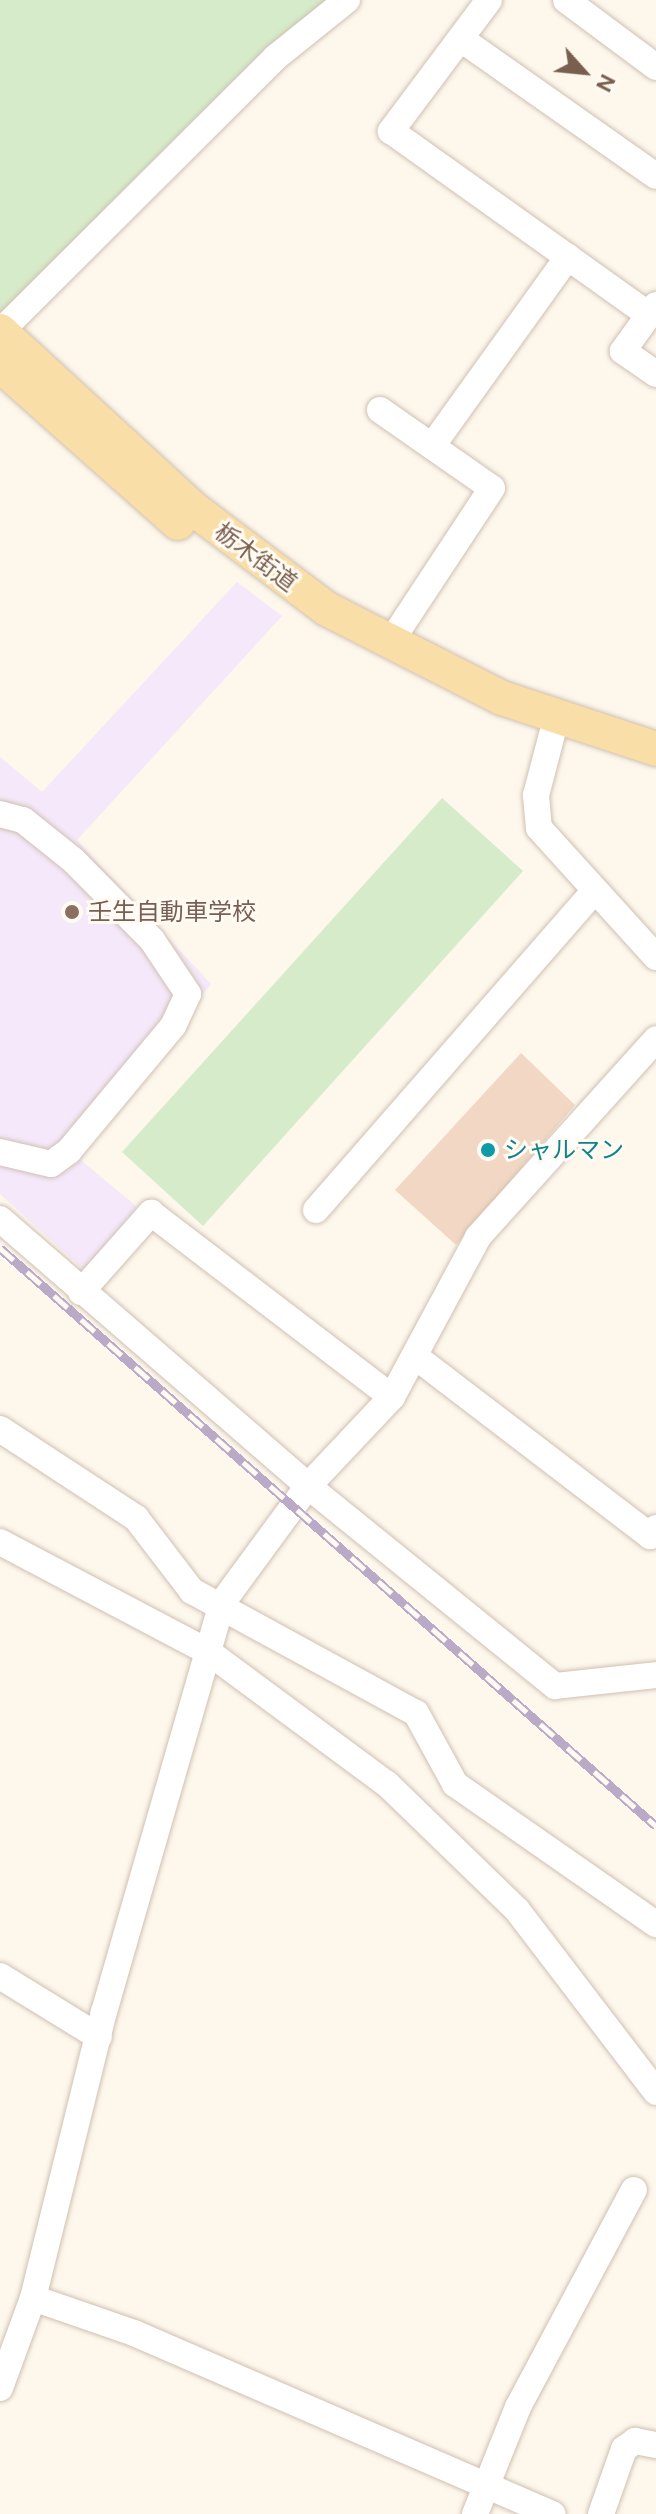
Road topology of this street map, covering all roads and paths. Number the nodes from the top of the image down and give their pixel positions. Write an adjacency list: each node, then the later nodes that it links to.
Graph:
1 (489, 0): 4 (street)
2 (566, 0): 5 (street)
3 (338, 2): 9 (street)
4 (461, 39): 6 (street); 7 (street)
5 (656, 67)
6 (656, 176)
7 (568, 257): 8 (street); 13 (street)
8 (652, 310): 11 (street)
9 (0, 331): 14 (main road, 栃木街道)
10 (0, 365): 15 (main road, 栃木街道)
11 (656, 374)
12 (380, 410): 13 (street)
13 (432, 446): 14 (street)
14 (389, 644): 15 (main road, 栃木街道)
15 (552, 730): 16 (main road); 17 (main road); 19 (street)
16 (656, 749)
17 (656, 773)
18 (0, 814): 22 (street)
19 (593, 892): 20 (street); 23 (street)
20 (656, 957)
21 (656, 1039): 26 (street)
22 (0, 1152)
23 (316, 1210)
24 (0, 1219): 25 (street)
25 (81, 1292): 27 (street); 29 (street)
26 (416, 1357): 27 (street); 30 (street)
27 (392, 1397): 29 (street)
28 (0, 1429): 32 (street)
29 (308, 1486): 32 (street); 34 (street)
30 (656, 1528)
31 (0, 1542): 33 (street)
32 (222, 1603): 33 (street); 35 (street)
33 (207, 1651): 37 (street); 38 (street)
34 (656, 1675)
35 (656, 1924)
36 (0, 1976): 37 (street)
37 (99, 2037): 40 (street)
38 (656, 2092)
39 (634, 2190): 43 (street)
40 (33, 2298): 41 (street); 43 (street)
41 (0, 2388)
42 (656, 2445): 46 (street)
43 (486, 2484): 44 (street); 45 (street)
44 (475, 2514)
45 (552, 2514)
46 (601, 2514)

